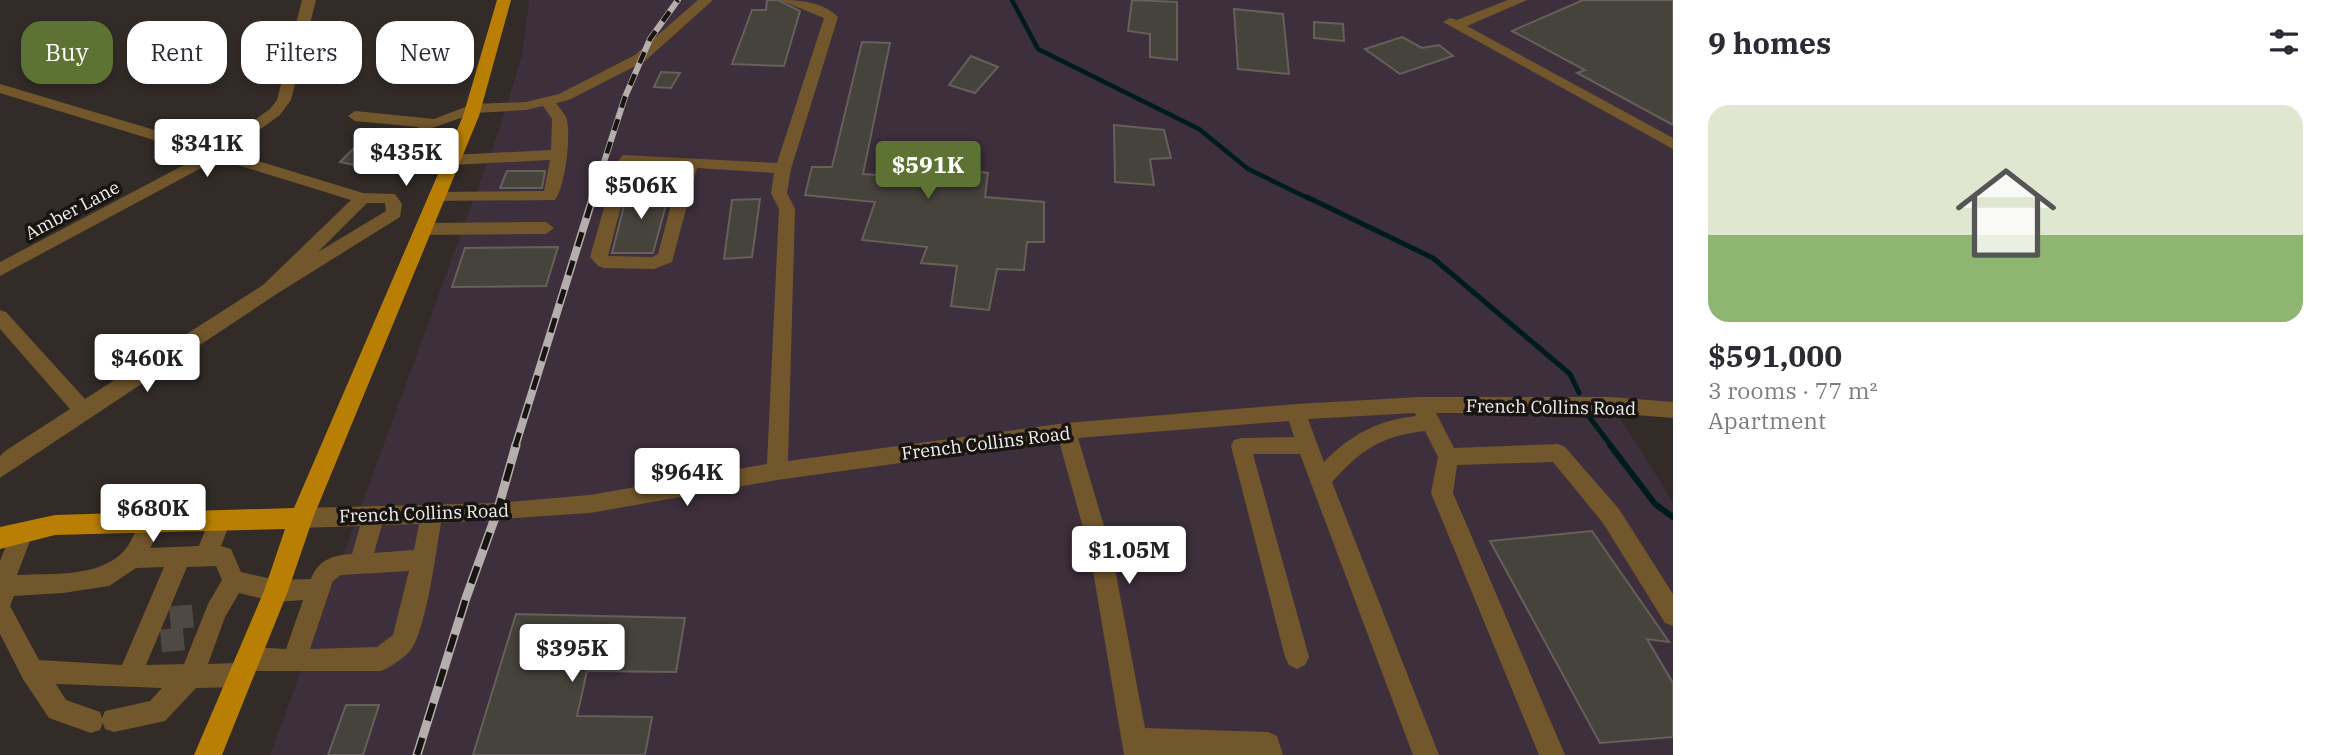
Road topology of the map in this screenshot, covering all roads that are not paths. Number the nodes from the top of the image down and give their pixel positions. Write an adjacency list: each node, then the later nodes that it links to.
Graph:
1 (309, 0): 13 (street, Amber Lane)
2 (504, 0): 8 (main road)
3 (706, 0): 7 (street)
4 (787, 0): 17 (street)
5 (1520, 0): 12 (street)
6 (0, 88): 13 (street)
7 (547, 101): 8 (street); 14 (street)
8 (473, 109): 10 (street); 11 (main road)
9 (355, 116): 10 (street)
10 (432, 123): 11 (street); 15 (street)
11 (461, 139): 15 (main road)
12 (1673, 144)
13 (218, 153): 19 (street); 22 (street, Amber Lane)
14 (559, 155): 15 (street); 18 (street)
15 (452, 160): 18 (main road)
16 (690, 162): 16 (street); 17 (street)
17 (783, 169): 33 (street)
18 (436, 197): 21 (main road)
19 (363, 198): 23 (street); 23 (street)
20 (546, 228): 21 (street)
21 (422, 229): 37 (main road)
22 (0, 271)
23 (269, 290): 26 (street)
24 (0, 317): 26 (street)
25 (1673, 410): 28 (street, French Collins Road)
26 (84, 411): 32 (street)
27 (1296, 412): 28 (street, French Collins Road); 29 (street, French Collins Road); 30 (street)
28 (1425, 414): 31 (street); 34 (street)
29 (1066, 431): 33 (street, French Collins Road); 57 (street)
30 (1307, 445): 34 (street); 51 (street)
31 (1448, 457): 50 (street); 61 (street)
32 (0, 470)
33 (777, 471): 35 (street, French Collins Road)
34 (1320, 480): 60 (street)
35 (432, 514): 36 (street, French Collins Road); 44 (street)
36 (374, 516): 37 (street, French Collins Road); 45 (street)
37 (301, 518): 38 (main road); 48 (main road)
38 (220, 520): 39 (main road); 41 (street)
39 (153, 522): 40 (main road); 43 (street)
40 (11, 536): 49 (street)
41 (206, 556): 42 (street); 46 (street)
42 (180, 557): 43 (street); 56 (street)
43 (132, 558): 49 (street)
44 (421, 560): 45 (street); 52 (street)
45 (359, 564): 47 (street)
46 (234, 581): 48 (street); 55 (street)
47 (318, 589): 48 (street); 52 (street)
48 (276, 591): 53 (main road)
49 (1, 601): 54 (street)
50 (1673, 615)
51 (1297, 657)
52 (294, 661): 53 (street)
53 (244, 667): 55 (street); 58 (main road)
54 (32, 671): 55 (street); 56 (street)
55 (191, 676): 56 (street)
56 (129, 677)
57 (1136, 747): 59 (street)
58 (208, 755)
59 (1270, 755)
60 (1426, 755)
61 (1552, 755)

